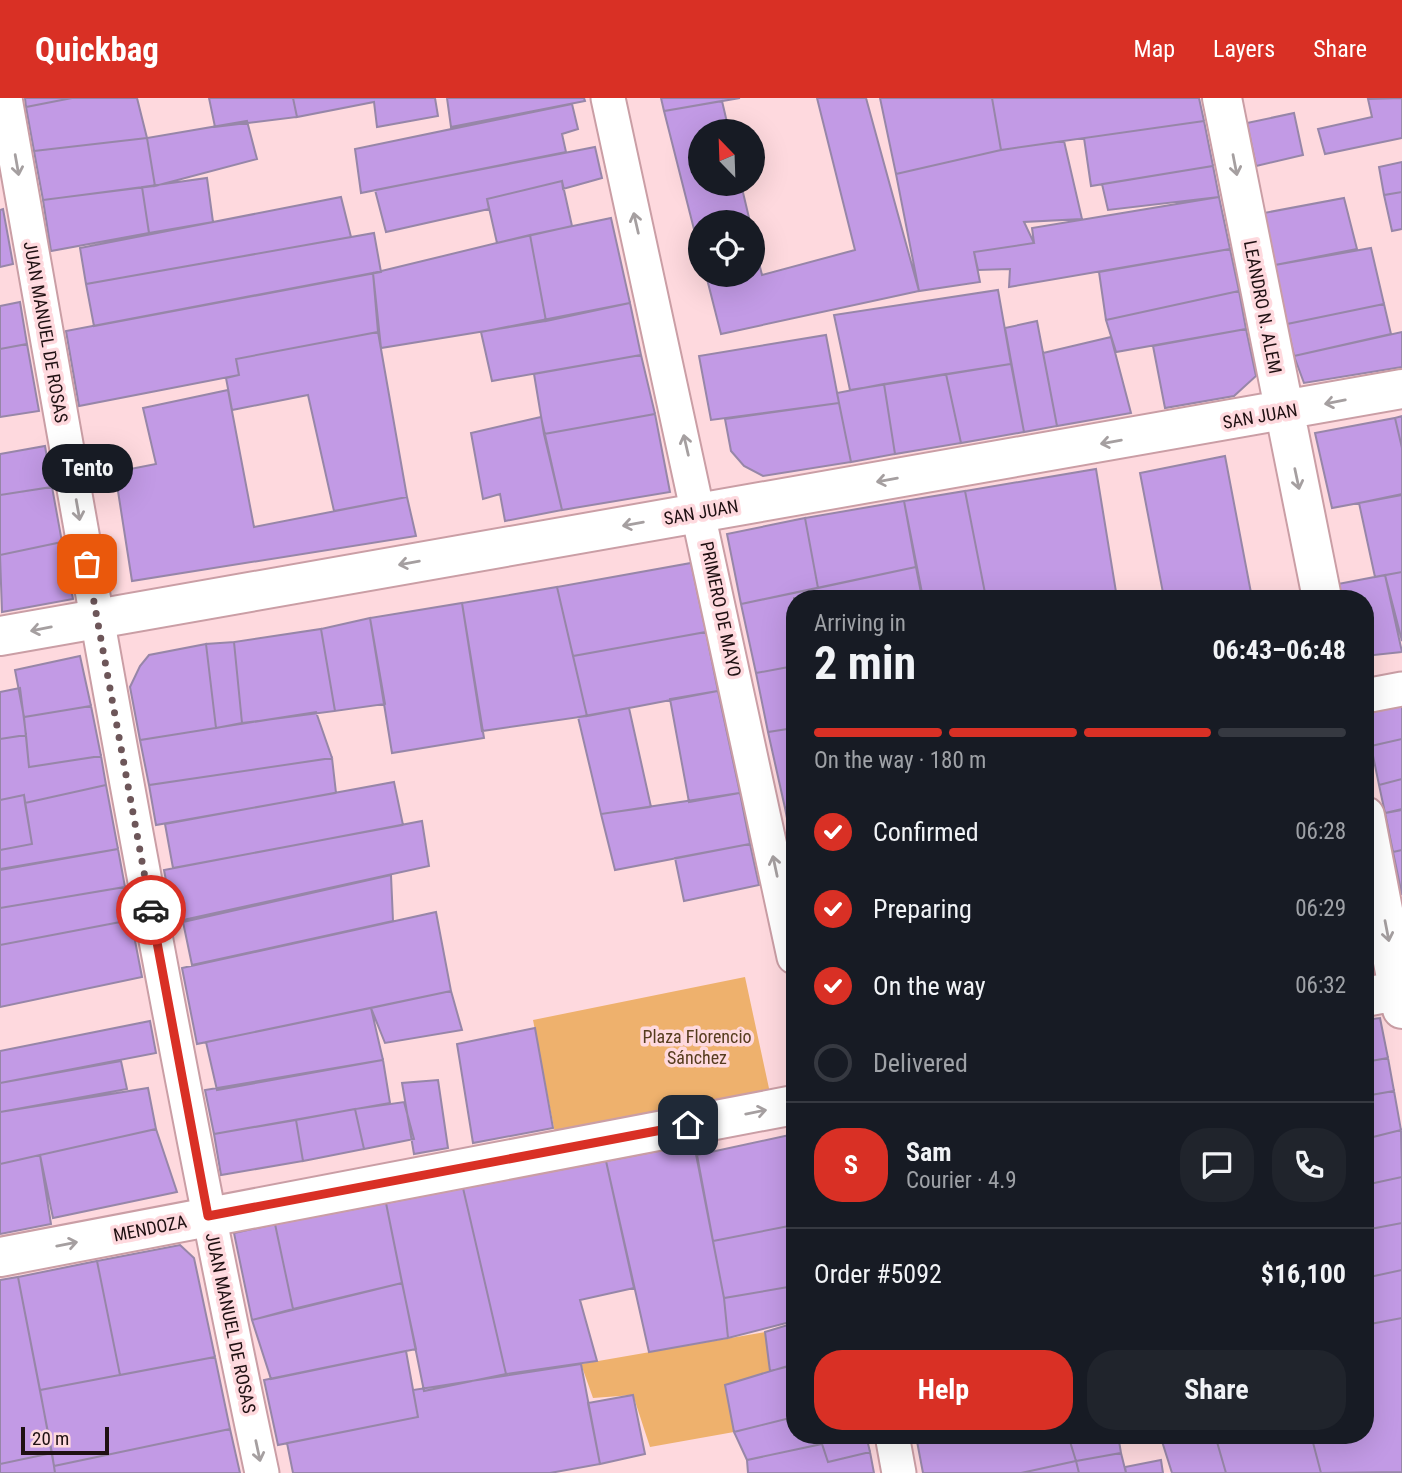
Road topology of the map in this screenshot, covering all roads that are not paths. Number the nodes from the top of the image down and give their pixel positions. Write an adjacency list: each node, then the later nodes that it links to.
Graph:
1 (5, 98): 8 (street, JUAN MANUEL DE ROSAS, one-way to 8)
2 (608, 98): 6 (street, PRIMERO DE MAYO, one-way to 2)
3 (1222, 98): 5 (main road, LEANDRO N. ALEM, one-way to 5)
4 (1402, 389): 5 (main road, SAN JUAN, one-way to 5)
5 (1283, 412): 6 (main road, SAN JUAN, one-way to 6); 7 (main road, LEANDRO N. ALEM, one-way to 7)
6 (700, 512): 8 (main road, SAN JUAN, one-way to 8); 13 (street, PRIMERO DE MAYO, one-way to 6)
7 (1320, 590)
8 (97, 618): 9 (main road, SAN JUAN, one-way to 9); 16 (street, JUAN MANUEL DE ROSAS)
9 (0, 636)
10 (1402, 689): 11 (street)
11 (1374, 694)
12 (1374, 876): 14 (main road, one-way to 14)
13 (786, 919)
14 (1392, 997)
15 (786, 1107): 16 (main road, MENDOZA, one-way to 15)
16 (208, 1216): 17 (main road, MENDOZA, one-way to 16); 19 (street, JUAN MANUEL DE ROSAS, one-way to 19)
17 (0, 1258)
18 (893, 1444): 20 (street)
19 (262, 1473)
20 (899, 1473)

